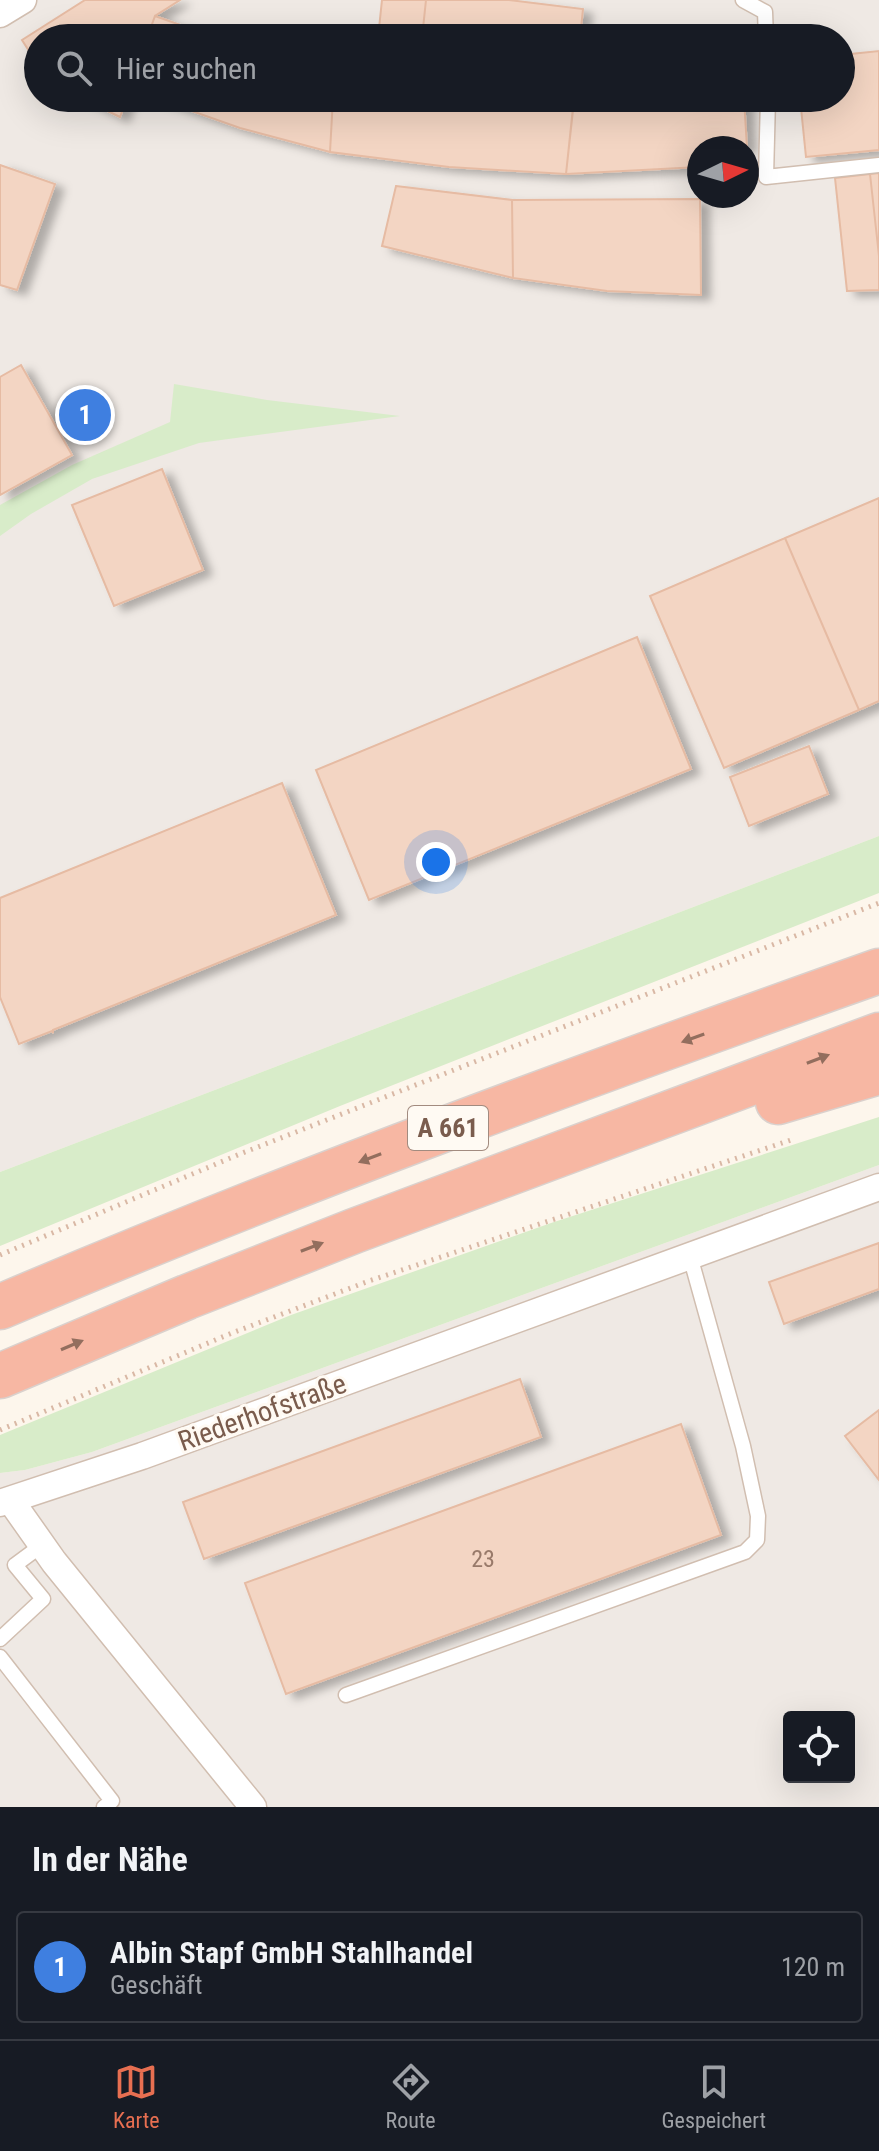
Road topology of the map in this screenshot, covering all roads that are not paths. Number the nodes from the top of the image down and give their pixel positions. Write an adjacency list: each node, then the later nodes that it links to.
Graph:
1 (23, 0): 3 (street)
2 (743, 0): 4 (lane)
3 (0, 14)
4 (765, 24)
5 (768, 112): 6 (lane)
6 (879, 165)
7 (879, 950): 9 (highway)
8 (879, 971): 9 (highway, A 661)
9 (766, 1011): 15 (highway, A 661, one-way to 15)
10 (879, 1035): 12 (highway, A 661, one-way to 10)
11 (879, 1072): 12 (highway)
12 (535, 1165): 16 (highway, A 661, one-way to 12)
13 (879, 1187): 14 (street, Riederhofstraße)
14 (690, 1256): 17 (street, Riederhofstraße); 21 (lane)
15 (0, 1307)
16 (0, 1376)
17 (5, 1502): 18 (street, Riederhofstraße)
18 (42, 1545): 19 (lane); 23 (street, Riederhofstraße)
19 (0, 1639)
20 (0, 1657): 22 (lane)
21 (346, 1695)
22 (104, 1807)
23 (253, 1807)

